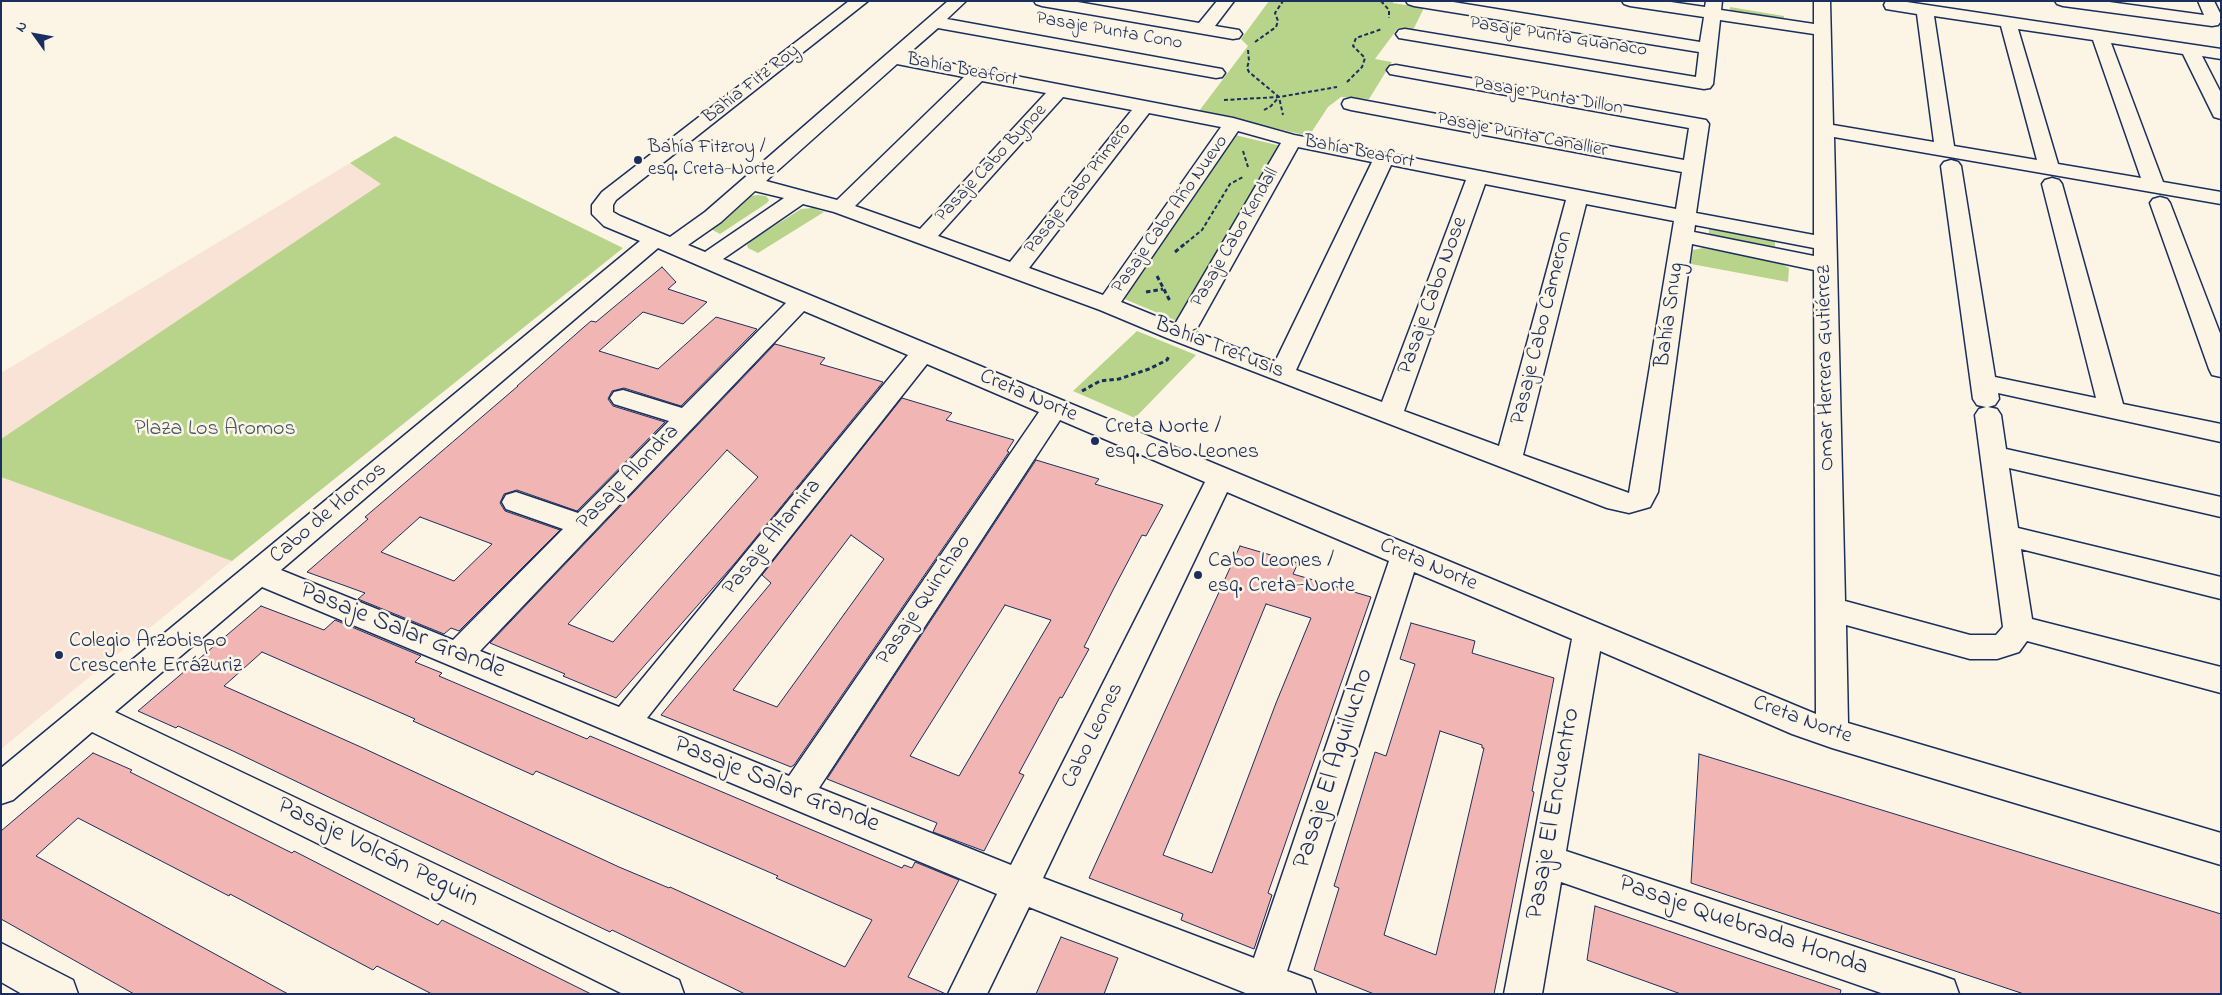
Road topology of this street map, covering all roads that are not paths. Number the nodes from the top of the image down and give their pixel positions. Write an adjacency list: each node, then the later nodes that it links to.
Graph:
1 (860, 1): 47 (street, Bahía Fitz Roy)
2 (958, 1): 15 (street, Cabo de Hornos)
3 (1139, 1): 13 (street)
4 (1226, 1): 17 (street)
5 (1414, 1): 21 (street)
6 (1630, 1): 11 (street)
7 (2062, 1): 8 (street)
8 (2206, 1)
9 (1048, 2): 13 (street)
10 (1892, 5): 12 (street)
11 (1714, 6): 14 (street); 21 (street)
12 (1925, 10): 16 (street); 37 (street)
13 (1126, 16): 17 (street)
14 (1822, 17): 34 (street, Omar Herrera Gutiérrez)
15 (935, 22): 24 (street, Cabo de Hornos); 26 (street, Pasaje Punta Cono)
16 (2008, 22): 20 (street); 40 (street)
17 (1203, 29): 18 (street)
18 (1233, 34)
19 (1405, 34): 21 (street, Pasaje Punta Guanaco)
20 (2100, 36): 22 (street); 42 (street)
21 (1708, 48)
22 (2190, 49): 23 (street); 31 (street)
23 (2221, 54)
24 (894, 58): 27 (street, Bahía Beafort); 41 (street, Cabo de Hornos)
25 (1396, 70): 32 (street, Pasaje Punta Dillon)
26 (1216, 73)
27 (978, 74): 28 (street, Bahía Beafort); 46 (street)
28 (1060, 90): 30 (street, Bahía Beafort); 50 (street, Pasaje Cabo Bynoe)
29 (1351, 104): 38 (street, Pasaje Punta Canallier)
30 (1144, 107): 33 (street, Bahía Beafort); 54 (street, Pasaje Cabo Primero)
31 (2221, 113)
32 (1699, 124): 38 (street, Bahía Snug)
33 (1236, 125): 35 (street, Bahía Beafort); 56 (street, Pasaje Cabo Año Nuevo)
34 (1824, 137): 37 (street); 52 (street, Omar Herrera Gutiérrez)
35 (1292, 140): 36 (street, Bahía Beafort); 57 (street, Pasaje Cabo Kendall)
36 (1384, 158): 39 (street, Bahía Beafort); 60 (street)
37 (1948, 158): 40 (street); 62 (street)
38 (1693, 168): 49 (street, Bahía Snug)
39 (1478, 176): 44 (street, Bahía Beafort); 65 (street, Pasaje Cabo Nose)
40 (2051, 176): 42 (street); 64 (street)
41 (751, 183): 43 (street, Bahía Trefusis); 51 (street, Cabo de Hornos)
42 (2157, 195): 45 (street); 48 (street); 59 (street)
43 (802, 196): 46 (street, Bahía Trefusis); 53 (street)
44 (1576, 196): 49 (street, Bahía Beafort); 69 (street, Pasaje Cabo Cameron)
45 (2221, 198)
46 (841, 208): 50 (street, Bahía Trefusis)
47 (602, 210): 51 (street, Creta Norte)
48 (2221, 214)
49 (1684, 227): 52 (street, Bahía Beafort); 72 (street, Bahía Snug)
50 (924, 238): 54 (street, Bahía Trefusis)
51 (664, 243): 53 (street, Creta Norte); 77 (street, Cabo de Hornos)
52 (1825, 255): 79 (street, Omar Herrera Gutiérrez)
53 (706, 261): 55 (street, Creta Norte)
54 (1015, 271): 56 (street, Bahía Trefusis)
55 (801, 301): 58 (street, Creta Norte); 66 (street, Pasaje Alondra)
56 (1108, 305): 57 (street, Bahía Trefusis)
57 (1178, 334): 60 (street, Bahía Trefusis)
58 (923, 353): 63 (street, Creta Norte); 85 (street, Pasaje Altamira)
59 (2221, 369)
60 (1282, 373): 65 (street, Bahía Trefusis)
61 (622, 398): 66 (street)
62 (1986, 400): 64 (street); 68 (street)
63 (1055, 408): 70 (street, Creta Norte); 88 (street, Pasaje Quinchao)
64 (2112, 410): 67 (street)
65 (1390, 415): 69 (street, Bahía Trefusis)
66 (687, 418): 74 (street, Pasaje Alondra)
67 (2221, 433)
68 (1994, 455): 73 (street); 75 (street)
69 (1509, 460): 72 (street, Bahía Trefusis)
70 (1220, 479): 76 (street, Creta Norte); 91 (street, Cabo Leones)
71 (516, 502): 74 (street)
72 (1635, 502)
73 (2221, 506)
74 (583, 525): 82 (street, Pasaje Alondra)
75 (2006, 535): 78 (street); 80 (street)
76 (1404, 556): 81 (street, Creta Norte); 93 (street, Pasaje El Aguilucho)
77 (258, 574): 82 (street, Pasaje Salar Grande); 84 (street, Cabo de Hornos)
78 (2221, 588)
79 (1830, 609): 80 (street); 86 (street, Omar Herrera Gutiérrez)
80 (2018, 627): 83 (street)
81 (1588, 634): 86 (street, Creta Norte); 90 (street, Pasaje El Encuentro)
82 (457, 655): 85 (street, Pasaje Salar Grande)
83 (2221, 680)
84 (89, 715): 87 (street, Cabo de Hornos); 95 (street, Pasaje Volcán Peguin)
85 (624, 724): 88 (street, Pasaje Salar Grande)
86 (1832, 734): 89 (street, Creta Norte)
87 (1, 789)
88 (796, 794): 91 (street, Pasaje Salar Grande)
89 (2221, 848)
90 (1547, 861): 97 (street, Pasaje El Encuentro); 98 (street, Pasaje Quebrada Honda)
91 (1020, 886): 93 (street, Pasaje Salar Grande); 96 (street, Cabo Leones)
92 (1, 961): 94 (street)
93 (1281, 988)
94 (59, 994)
95 (665, 994)
96 (967, 994)
97 (1523, 994)
98 (1940, 994)

